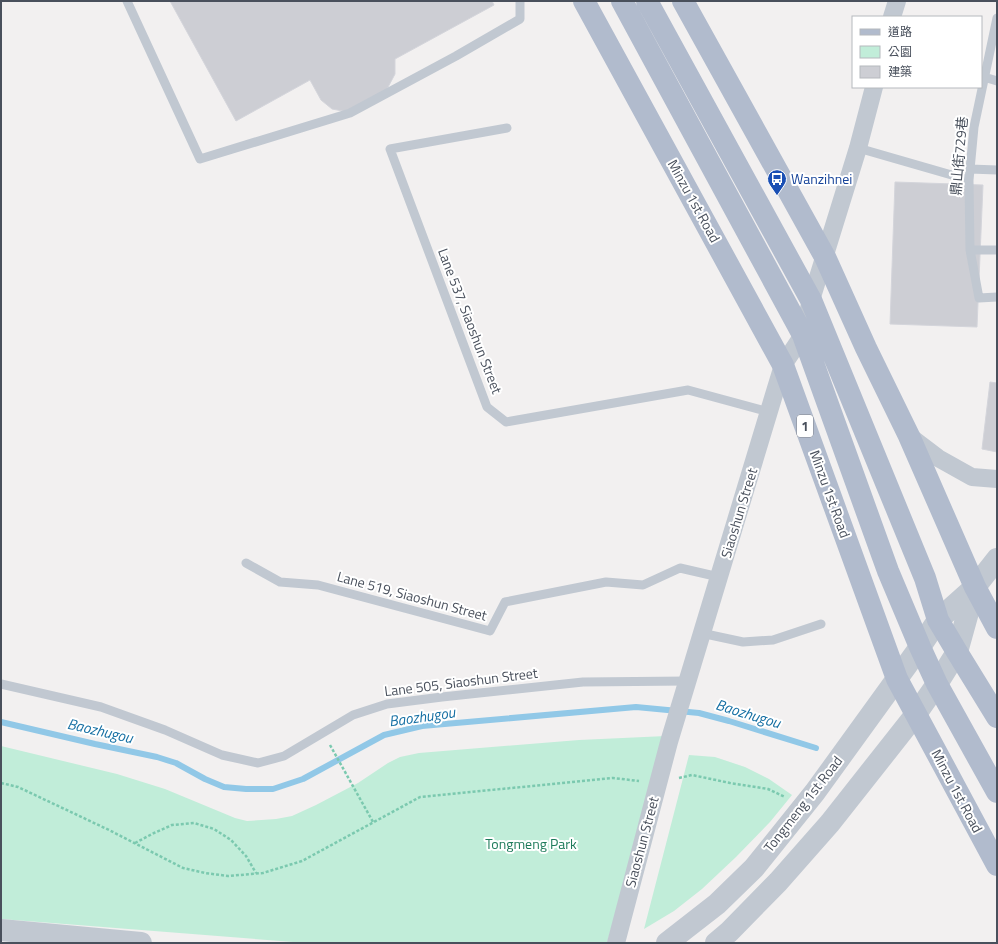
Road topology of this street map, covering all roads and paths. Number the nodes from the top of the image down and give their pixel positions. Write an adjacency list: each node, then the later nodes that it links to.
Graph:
1 (127, 1): 2 (lane)
2 (520, 1)
3 (584, 1): 26 (main road, Minzu 1st Road / 1)
4 (622, 1): 25 (main road, Minzu 1st Road / 1)
5 (647, 1): 24 (main road)
6 (683, 1): 22 (main road)
7 (897, 1): 8 (street)
8 (892, 16)
9 (997, 18): 10 (lane, 鼎山街729巷)
10 (984, 77): 11 (lane); 12 (lane, 鼎山街729巷)
11 (997, 81)
12 (982, 87)
13 (874, 88): 16 (street, Siaoshun Street)
14 (982, 88): 17 (lane, 鼎山街729巷)
15 (507, 128): 27 (lane, Lane 537, Siaoshun Street)
16 (858, 148): 19 (lane); 22 (street, Siaoshun Street)
17 (970, 169): 18 (lane); 19 (lane, 鼎山街729巷)
18 (997, 170)
19 (969, 180): 20 (lane, 鼎山街729巷)
20 (970, 250): 21 (lane); 23 (lane, 鼎山街729巷)
21 (997, 250)
22 (825, 257): 24 (street, Siaoshun Street); 28 (main road)
23 (997, 297)
24 (811, 300): 25 (street, Siaoshun Street); 34 (main road)
25 (802, 335): 26 (street, Siaoshun Street); 38 (main road, Minzu 1st Road / 1)
26 (784, 365): 27 (street, Siaoshun Street); 40 (main road, Minzu 1st Road / 1)
27 (769, 412): 32 (street, Siaoshun Street)
28 (909, 436): 29 (street); 33 (main road)
29 (997, 479)
30 (997, 559): 33 (street)
31 (246, 563): 32 (lane, Lane 519, Siaoshun Street)
32 (719, 577): 37 (street, Siaoshun Street)
33 (975, 587): 34 (street, Tongmeng 1st Road); 36 (main road); 39 (street, Tongmeng 1st Road)
34 (938, 620): 38 (street, Tongmeng 1st Road); 39 (main road)
35 (821, 624): 37 (lane)
36 (997, 628)
37 (701, 633): 43 (street, Siaoshun Street)
38 (920, 648): 40 (street, Tongmeng 1st Road); 42 (main road, Minzu 1st Road / 1)
39 (957, 652): 42 (street, Tongmeng 1st Road); 45 (main road)
40 (897, 679): 44 (main road, Minzu 1st Road / 1); 50 (street, Tongmeng 1st Road)
41 (1, 684): 46 (lane, Lane 505, Siaoshun Street)
42 (937, 684): 44 (street, Tongmeng 1st Road); 49 (main road, Minzu 1st Road / 1)
43 (685, 688): 46 (lane, Lane 505, Siaoshun Street); 48 (street, Siaoshun Street)
44 (916, 714): 53 (main road, Minzu 1st Road / 1); 59 (street, Tongmeng 1st Road)
45 (997, 717)
46 (323, 732): 51 (path)
47 (1, 783): 52 (path)
48 (657, 783): 50 (path); 51 (path); 57 (street, Siaoshun Street)
49 (997, 792)
50 (804, 805): 58 (street, Tongmeng 1st Road)
51 (373, 822): 54 (path)
52 (135, 843): 54 (path); 54 (path)
53 (997, 865)
54 (256, 873)
55 (1, 930): 56 (street)
56 (141, 943)
57 (616, 943)
58 (666, 943)
59 (716, 943)

